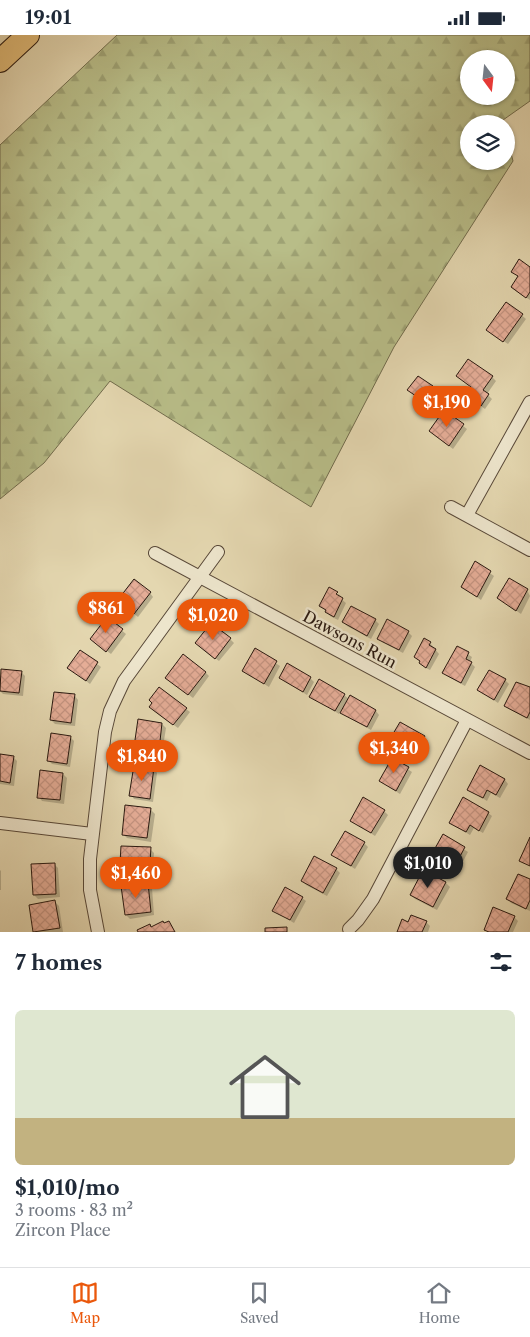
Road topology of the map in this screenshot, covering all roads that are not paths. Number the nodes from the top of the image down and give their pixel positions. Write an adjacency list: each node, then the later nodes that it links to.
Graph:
1 (28, 35): 2 (highway)
2 (0, 61)
3 (530, 403): 5 (street)
4 (451, 507): 5 (street)
5 (466, 515): 6 (street)
6 (530, 550)
7 (218, 552): 9 (street)
8 (155, 553): 9 (street, Dawsons Run)
9 (200, 578): 10 (street, Dawsons Run); 13 (street)
10 (467, 720): 11 (street, Dawsons Run); 14 (street)
11 (530, 753)
12 (0, 823): 13 (street)
13 (92, 834): 15 (street)
14 (349, 929)
15 (98, 932)

